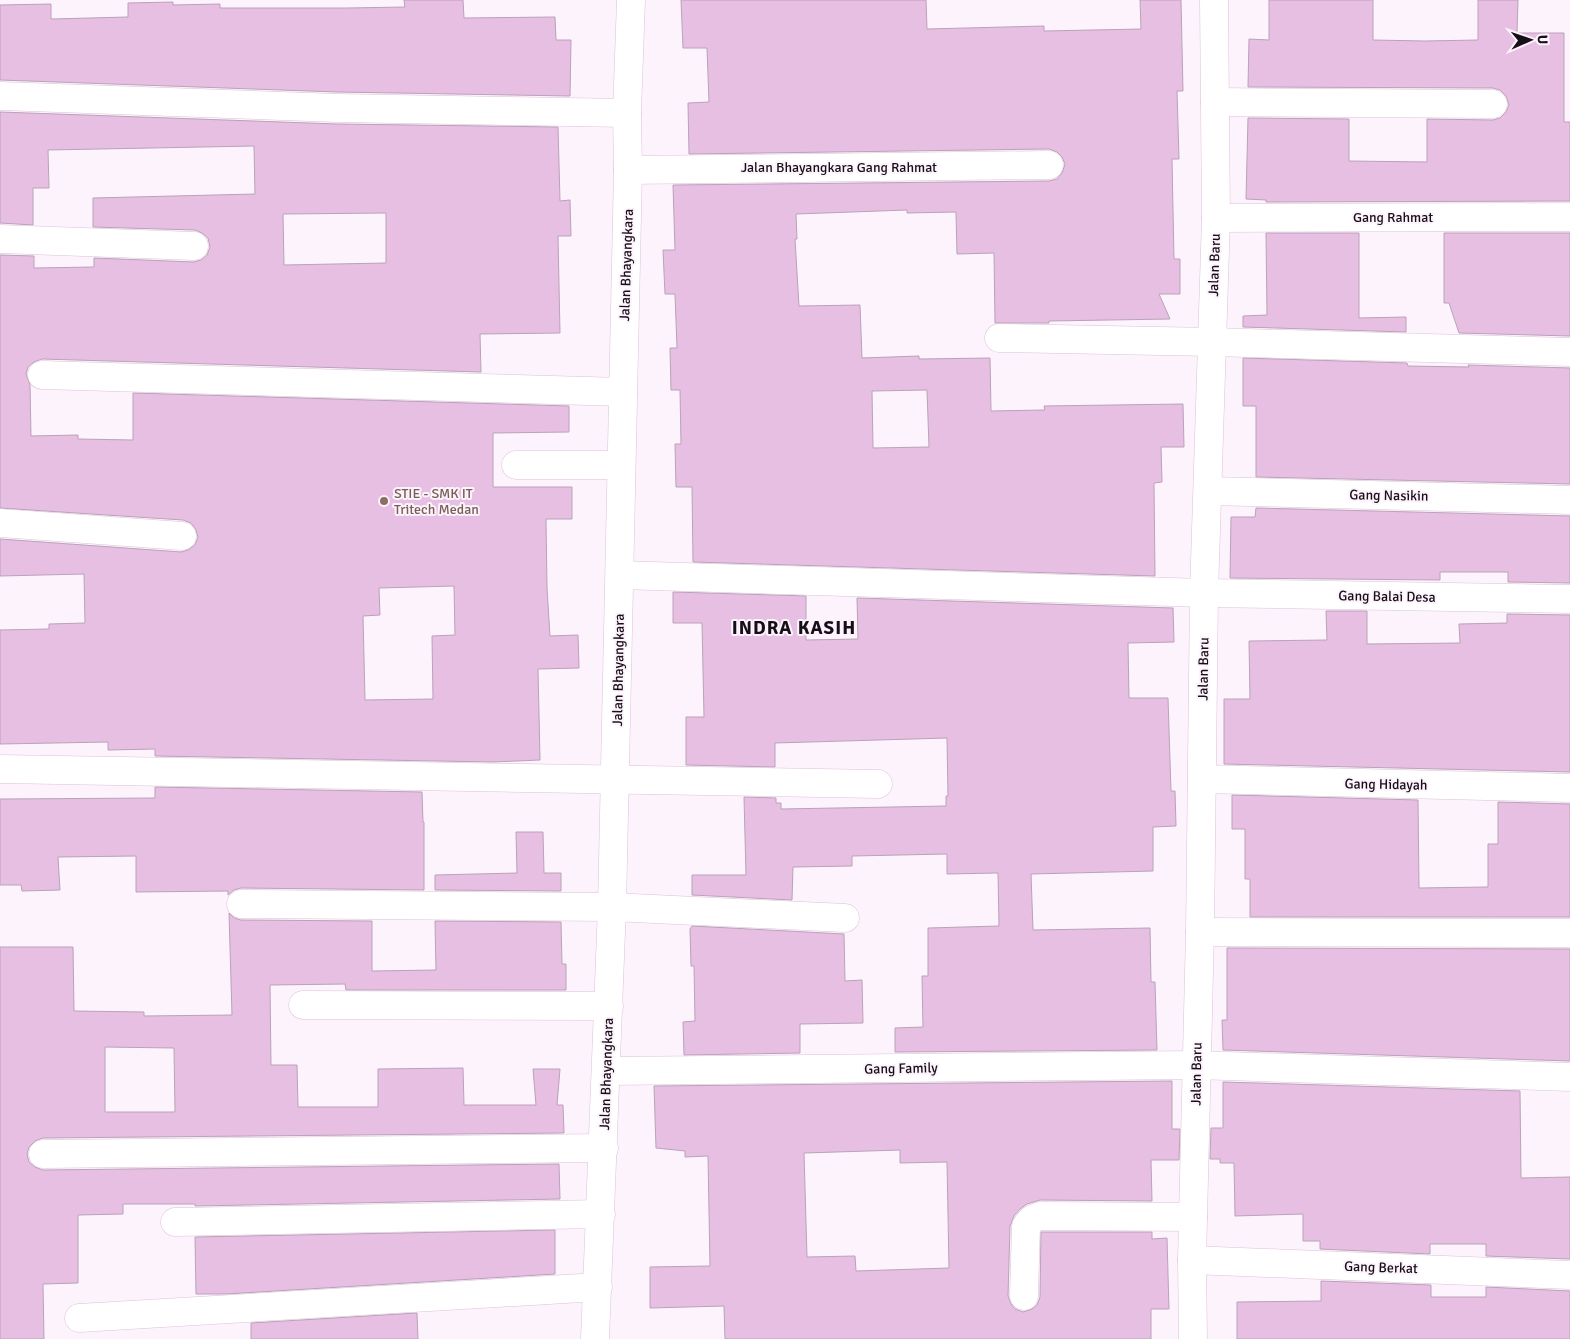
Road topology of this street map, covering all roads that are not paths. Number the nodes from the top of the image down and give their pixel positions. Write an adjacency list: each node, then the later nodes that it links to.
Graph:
1 (631, 0): 6 (street, Jalan Bhayangkara)
2 (1214, 0): 4 (street, Jalan Baru)
3 (0, 96): 6 (street)
4 (1214, 102): 5 (street); 10 (street, Jalan Baru)
5 (1493, 104)
6 (628, 113): 8 (street, Jalan Bhayangkara)
7 (1049, 165): 8 (street, Jalan Bhayangkara Gang Rahmat)
8 (628, 170): 17 (street, Jalan Bhayangkara)
9 (1570, 217): 10 (street, Gang Rahmat)
10 (1216, 218): 14 (street, Jalan Baru)
11 (0, 239): 12 (street)
12 (194, 246)
13 (999, 338): 14 (street)
14 (1212, 342): 15 (street); 20 (street, Jalan Baru)
15 (1570, 352)
16 (42, 374): 17 (street)
17 (623, 392): 19 (street, Jalan Bhayangkara)
18 (516, 465): 19 (street)
19 (622, 465): 24 (street, Jalan Bhayangkara)
20 (1208, 491): 21 (street, Gang Nasikin); 25 (street, Jalan Baru)
21 (1570, 500)
22 (0, 523): 23 (street)
23 (182, 536)
24 (620, 575): 25 (street, Gang Balai Desa); 28 (street, Jalan Bhayangkara)
25 (1204, 593): 26 (street, Gang Balai Desa); 29 (street, Jalan Baru)
26 (1570, 599)
27 (0, 769): 28 (street)
28 (616, 778): 30 (street); 33 (street, Jalan Bhayangkara)
29 (1202, 779): 31 (street, Gang Hidayah); 35 (street, Jalan Baru)
30 (878, 784)
31 (1570, 788)
32 (241, 904): 33 (street)
33 (612, 907): 34 (street); 38 (street, Jalan Bhayangkara)
34 (845, 918)
35 (1200, 932): 36 (street); 39 (street, Jalan Baru)
36 (1570, 933)
37 (303, 1005): 38 (street)
38 (609, 1006): 40 (street, Jalan Bhayangkara)
39 (1196, 1065): 40 (street, Gang Family); 41 (street, Gang Family); 45 (street, Jalan Baru)
40 (606, 1071): 42 (street, Jalan Bhayangkara)
41 (1570, 1077)
42 (604, 1148): 43 (street); 44 (street, Jalan Bhayangkara)
43 (43, 1154)
44 (601, 1214): 46 (street); 49 (street, Jalan Bhayangkara)
45 (1193, 1218): 47 (street, Jalan Baru); 50 (street)
46 (175, 1222)
47 (1192, 1260): 48 (street, Gang Berkat); 53 (street, Jalan Baru)
48 (1570, 1275)
49 (598, 1287): 51 (street); 52 (street, Jalan Bhayangkara)
50 (1024, 1296)
51 (79, 1318)
52 (595, 1339)
53 (1193, 1339)

